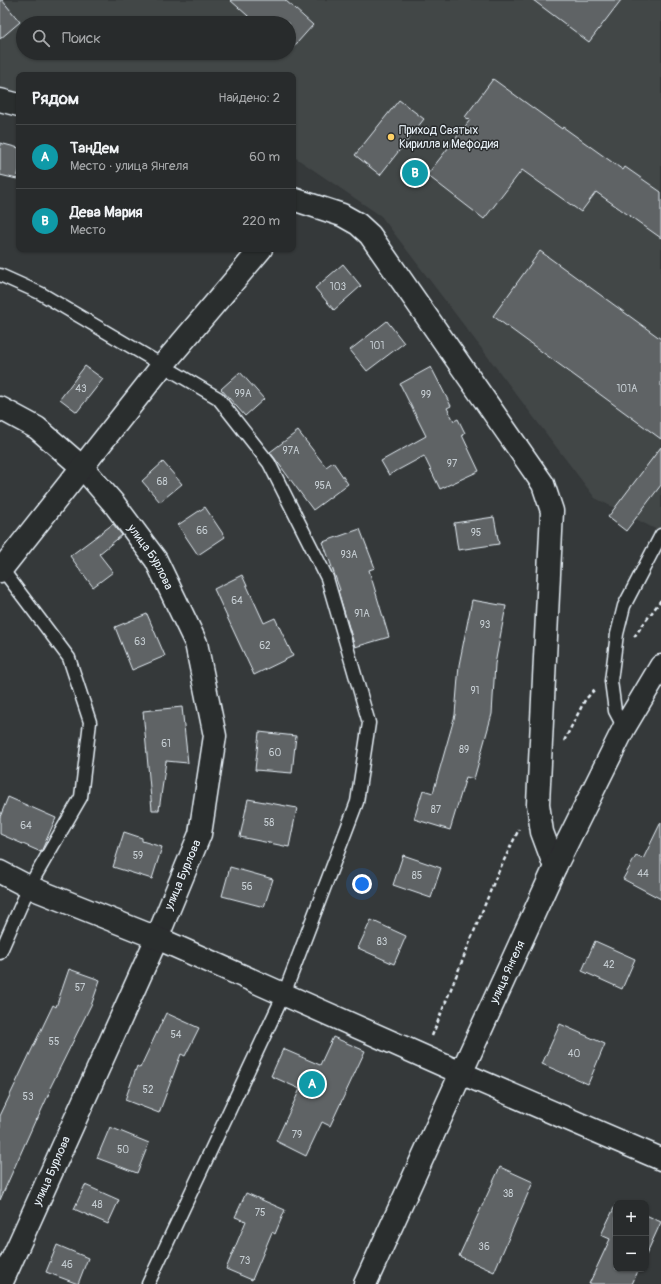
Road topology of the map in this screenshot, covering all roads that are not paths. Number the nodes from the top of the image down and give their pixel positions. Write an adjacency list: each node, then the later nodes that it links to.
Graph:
1 (0, 100): 2 (street)
2 (16, 104)
3 (296, 204): 13 (street)
4 (258, 252): 6 (street)
5 (0, 275): 6 (lane)
6 (162, 366): 8 (street); 18 (lane)
7 (0, 408): 8 (street, улица Бурлова)
8 (83, 468): 10 (street); 16 (street, улица Бурлова)
9 (661, 534): 12 (lane)
10 (1, 570): 15 (lane)
11 (661, 666): 12 (street, улица Янгеля)
12 (624, 728): 13 (street, улица Янгеля)
13 (555, 867): 19 (street, улица Янгеля)
14 (0, 872): 15 (street)
15 (29, 887): 16 (street); 17 (lane)
16 (157, 938): 18 (street); 21 (street, улица Бурлова)
17 (0, 953)
18 (284, 994): 19 (street); 22 (lane)
19 (461, 1073): 20 (street); 23 (street, улица Янгеля)
20 (661, 1159)
21 (2, 1284)
22 (148, 1284)
23 (365, 1284)

